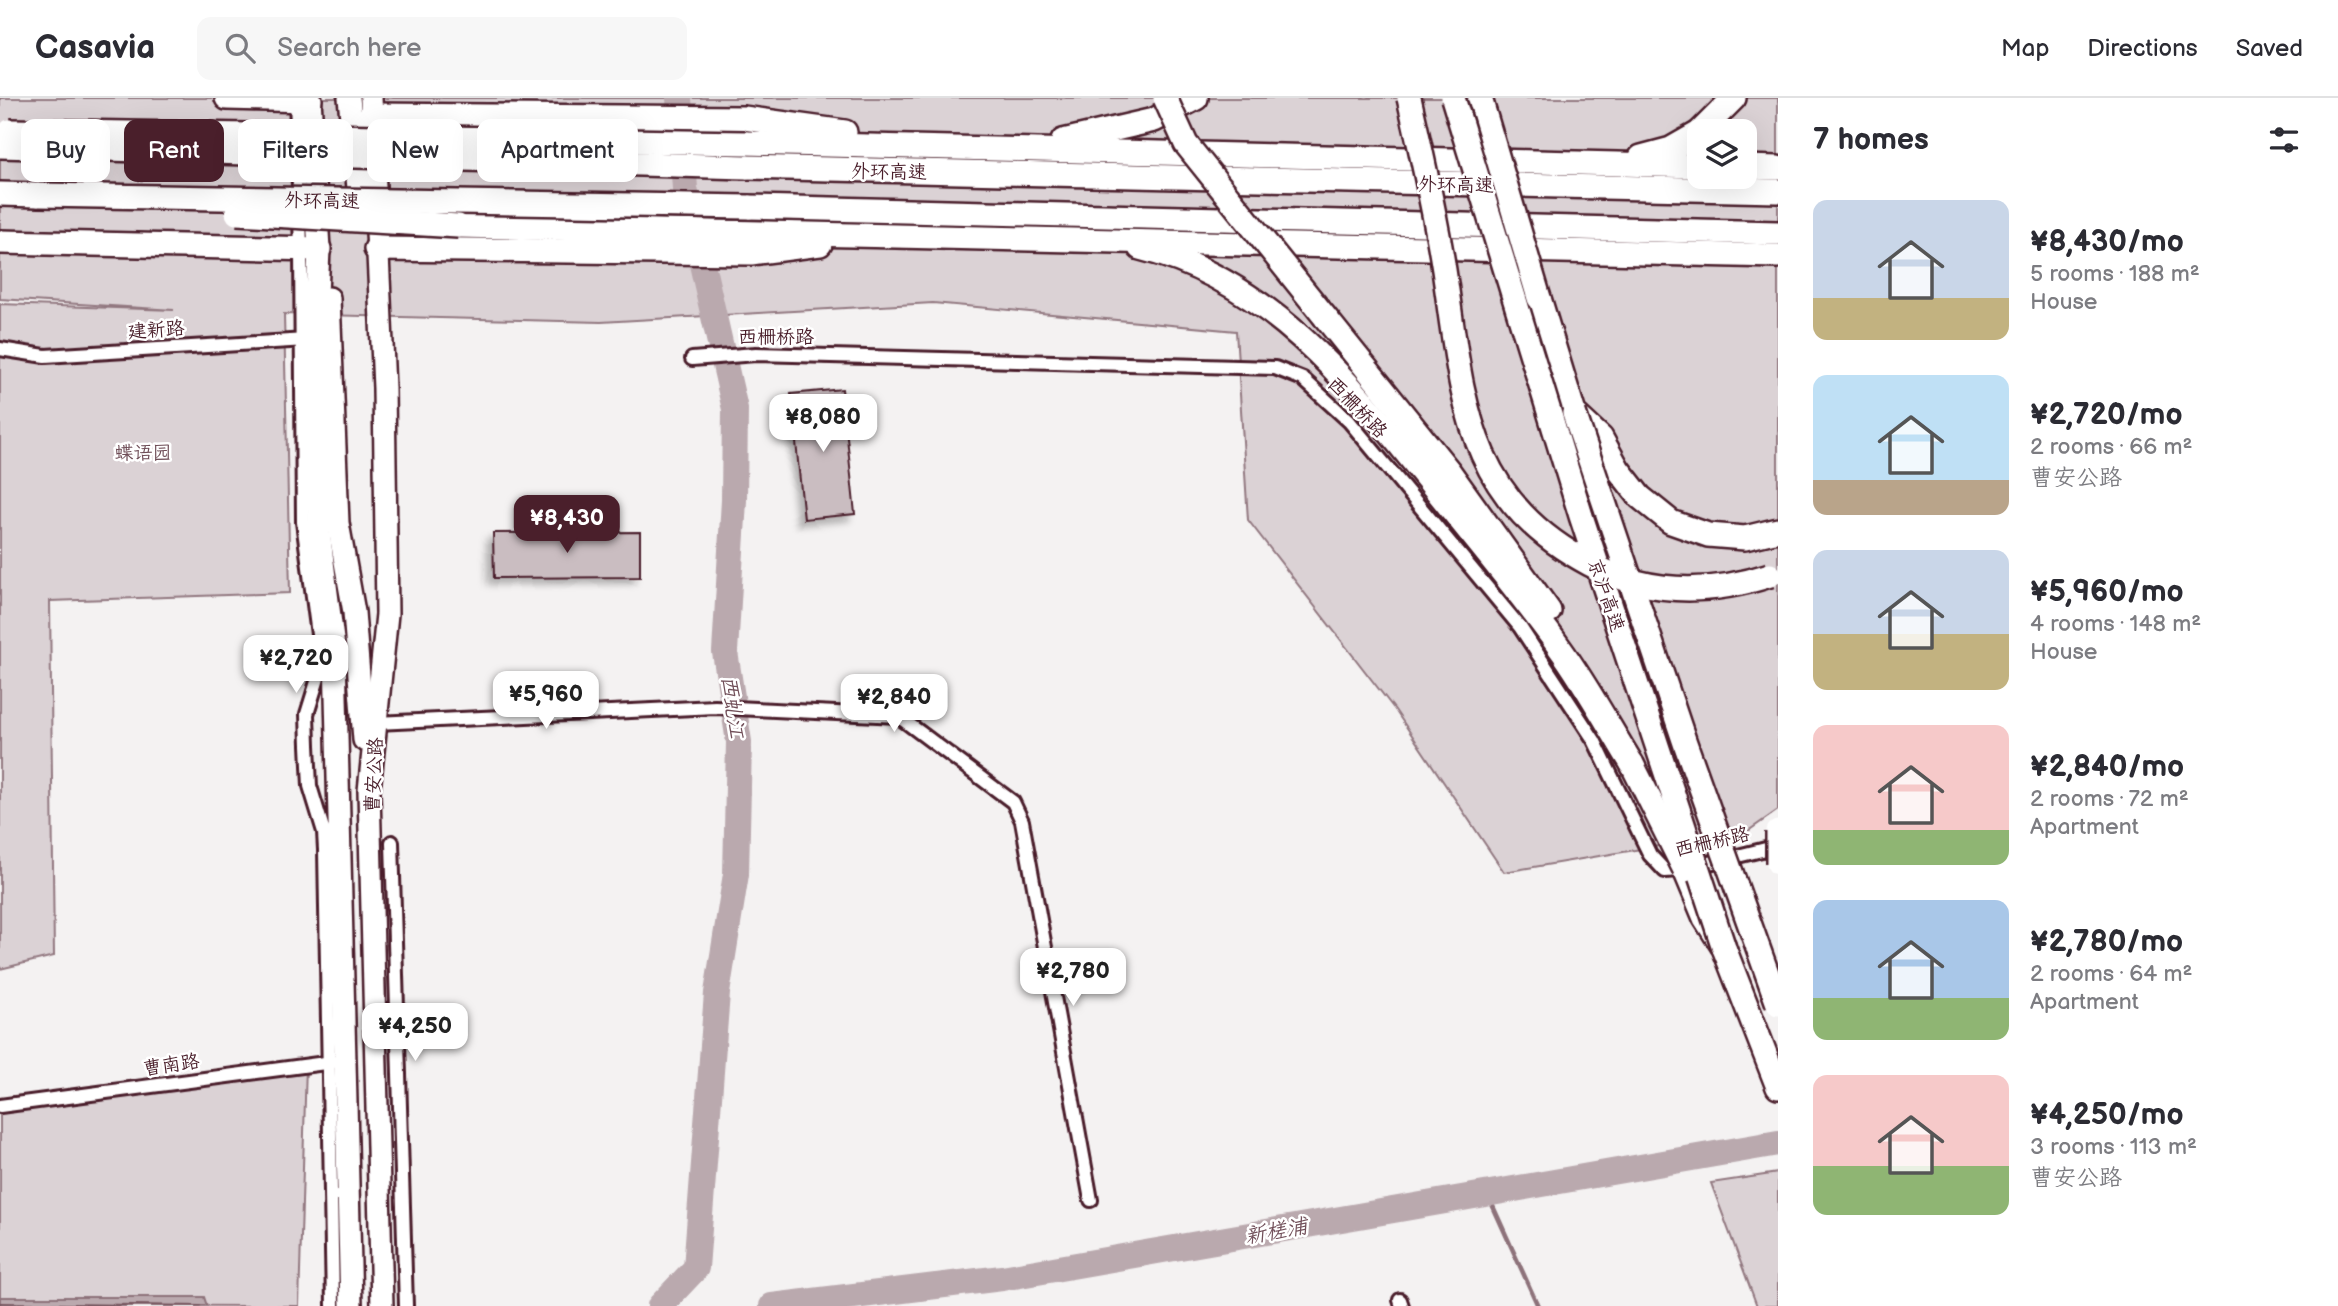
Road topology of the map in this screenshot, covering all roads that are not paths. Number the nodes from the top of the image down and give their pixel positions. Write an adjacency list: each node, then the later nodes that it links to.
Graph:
1 (227, 98): 9 (highway)
2 (349, 98): 17 (highway)
3 (1165, 98): 47 (highway, bridge)
4 (1196, 98): 16 (highway)
5 (1409, 98): 40 (highway, bridge)
6 (1453, 98): 48 (highway, 京沪高速, bridge)
7 (1480, 98): 38 (highway, 京沪高速, bridge)
8 (1734, 98): 11 (highway)
9 (303, 99): 25 (highway); 31 (highway, 曹安公路)
10 (371, 106): 15 (highway); 17 (highway); 30 (highway, 曹安公路)
11 (1713, 119)
12 (0, 131): 15 (highway, bridge)
13 (1687, 140): 18 (highway)
14 (0, 146): 22 (highway, 外环高速, bridge)
15 (941, 146): 16 (highway)
16 (1028, 148): 18 (highway)
17 (354, 158): 25 (highway); 30 (highway)
18 (1580, 164): 19 (highway)
19 (1687, 166)
20 (1757, 167): 21 (highway)
21 (1778, 168)
22 (1778, 191)
23 (0, 194): 24 (highway, 外环高速)
24 (38, 195): 26 (highway, 外环高速, bridge); 29 (highway, bridge)
25 (327, 228): 31 (highway); 42 (highway)
26 (1778, 233)
27 (1103, 239): 29 (highway); 32 (highway); 47 (highway, bridge)
28 (0, 242): 31 (highway)
29 (751, 242): 30 (highway)
30 (376, 248): 41 (highway, 曹安公路)
31 (310, 249): 35 (highway, 曹安公路)
32 (1737, 254): 33 (highway); 34 (highway)
33 (1778, 256)
34 (1778, 265)
35 (308, 340): 36 (street, 建新路); 50 (highway, 曹安公路); 50 (street)
36 (0, 349)
37 (692, 359): 45 (street, 西栅桥路)
38 (1574, 413): 39 (highway); 49 (highway, 京沪高速, bridge)
39 (1778, 530)
40 (1774, 573)
41 (376, 723): 42 (highway, 曹安公路); 53 (street)
42 (369, 791): 55 (highway, 曹安公路)
43 (1778, 832): 46 (highway, bridge)
44 (392, 842): 57 (street)
45 (1778, 846)
46 (1778, 863)
47 (1685, 870): 48 (highway, bridge)
48 (1724, 948): 51 (highway, 京沪高速)
49 (1778, 1004)
50 (337, 1062): 52 (street, 曹南路); 54 (highway, 曹安公路)
51 (1778, 1087)
52 (0, 1106)
53 (1091, 1200)
54 (345, 1294): 56 (street)
55 (382, 1296)
56 (334, 1306)
57 (406, 1306)

